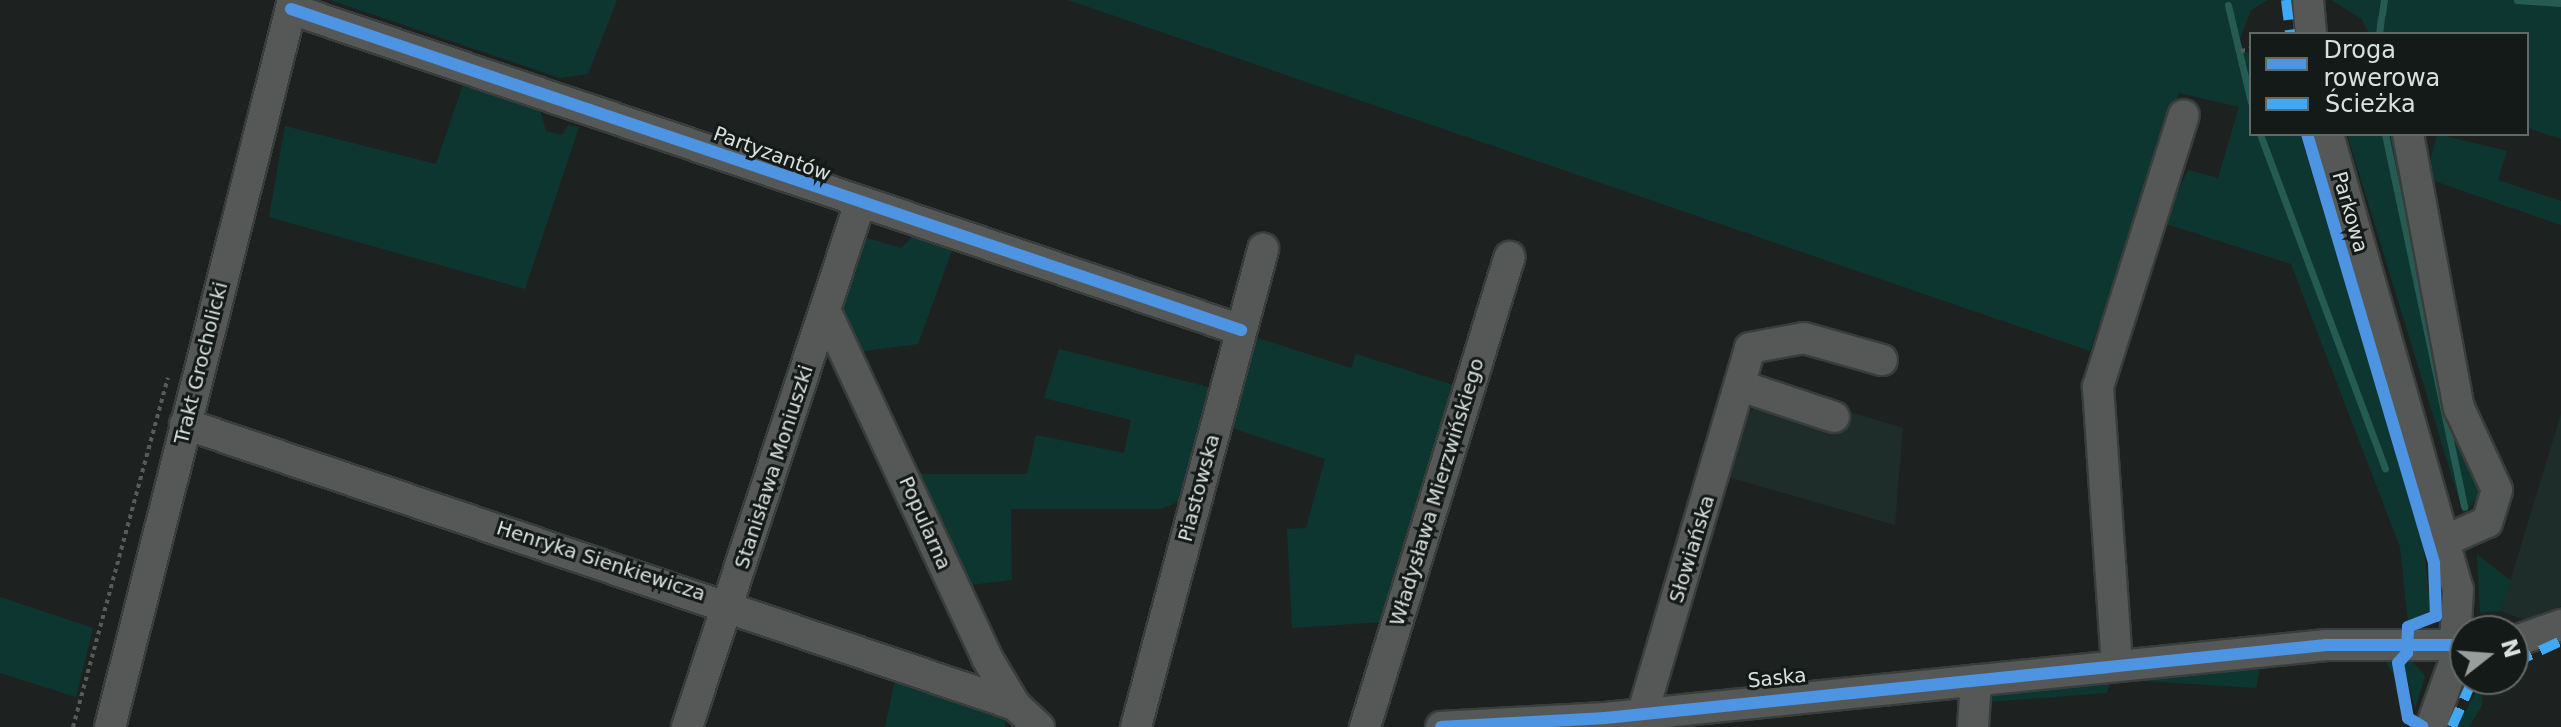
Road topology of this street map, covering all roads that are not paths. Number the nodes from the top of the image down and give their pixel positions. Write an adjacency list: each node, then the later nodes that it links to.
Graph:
1 (2308, 0): 3 (street)
2 (292, 4): 7 (street, Partyzantów); 15 (street, Trakt Grocholicki)
3 (2311, 32)
4 (2184, 115): 22 (street)
5 (2329, 136): 16 (street, Parkowa)
6 (2408, 136): 16 (street)
7 (859, 206): 10 (street, Stanisława Moniuszki); 11 (street, Partyzantów)
8 (1263, 249): 11 (street, Piastowska)
9 (1510, 257): 31 (street, Władysława Mierzwińskiego)
10 (825, 310): 17 (street, Stanisława Moniuszki); 25 (street, Popularna)
11 (1241, 330): 30 (street, Piastowska)
12 (1882, 360): 13 (street, Słowiańska)
13 (1741, 386): 14 (street); 26 (street, Słowiańska)
14 (1834, 417)
15 (185, 424): 17 (street, Henryka Sienkiewicza); 27 (street, Trakt Grocholicki)
16 (2447, 540): 18 (street, Parkowa)
17 (729, 604): 25 (street, Henryka Sienkiewicza); 28 (street, Stanisława Moniuszki)
18 (2459, 615)
19 (2561, 625): 20 (street)
20 (2529, 636)
21 (2449, 644): 22 (street, Saska)
22 (2117, 665): 24 (street, Saska)
23 (2449, 677): 34 (street, Parkowa)
24 (1976, 680): 26 (street, Saska); 33 (street)
25 (1015, 705): 29 (street, Popularna)
26 (1643, 712): 32 (street, Saska)
27 (110, 727)
28 (687, 727)
29 (1039, 727)
30 (1136, 727)
31 (1365, 727)
32 (1441, 727)
33 (1973, 727)
34 (2431, 727)

